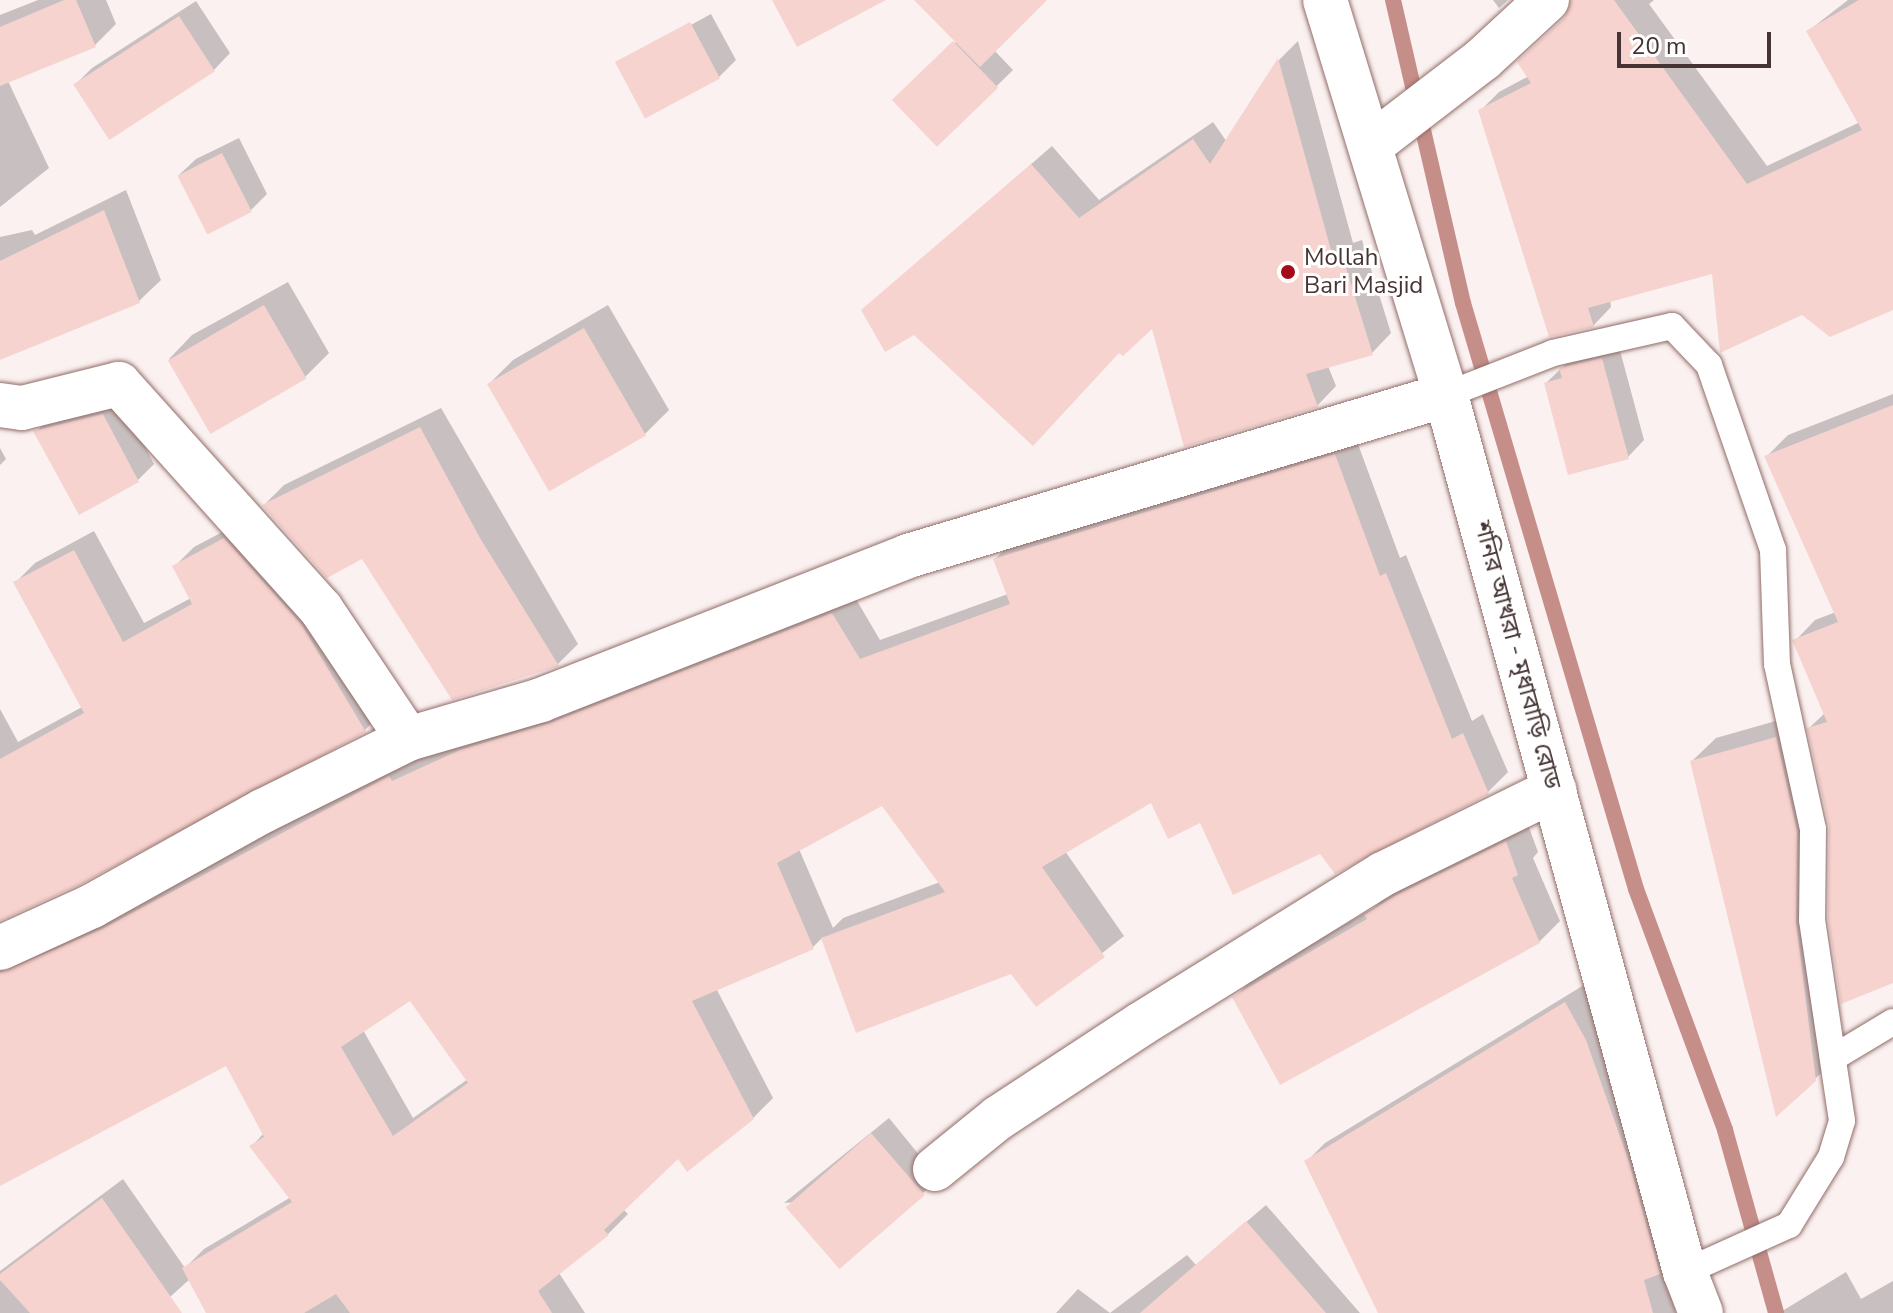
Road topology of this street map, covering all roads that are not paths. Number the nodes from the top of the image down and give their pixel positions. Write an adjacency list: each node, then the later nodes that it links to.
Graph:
1 (1325, 0): 3 (street, শনির আখরা - মৃধাবাড়ি রোড)
2 (1547, 0): 3 (street)
3 (1384, 135): 4 (street, শনির আখরা - মৃধাবাড়ি রোড)
4 (1446, 395): 6 (street); 7 (street, শনির আখরা - মৃধাবাড়ি রোড); 10 (lane)
5 (0, 405): 6 (street)
6 (408, 739): 8 (street)
7 (1554, 790): 11 (street); 12 (street, শনির আখরা - মৃধাবাড়ি রোড)
8 (0, 948)
9 (1893, 1022): 10 (lane)
10 (1833, 1058): 12 (lane)
11 (935, 1169)
12 (1696, 1268): 13 (street, শনির আখরা - মৃধাবাড়ি রোড)
13 (1701, 1313)

